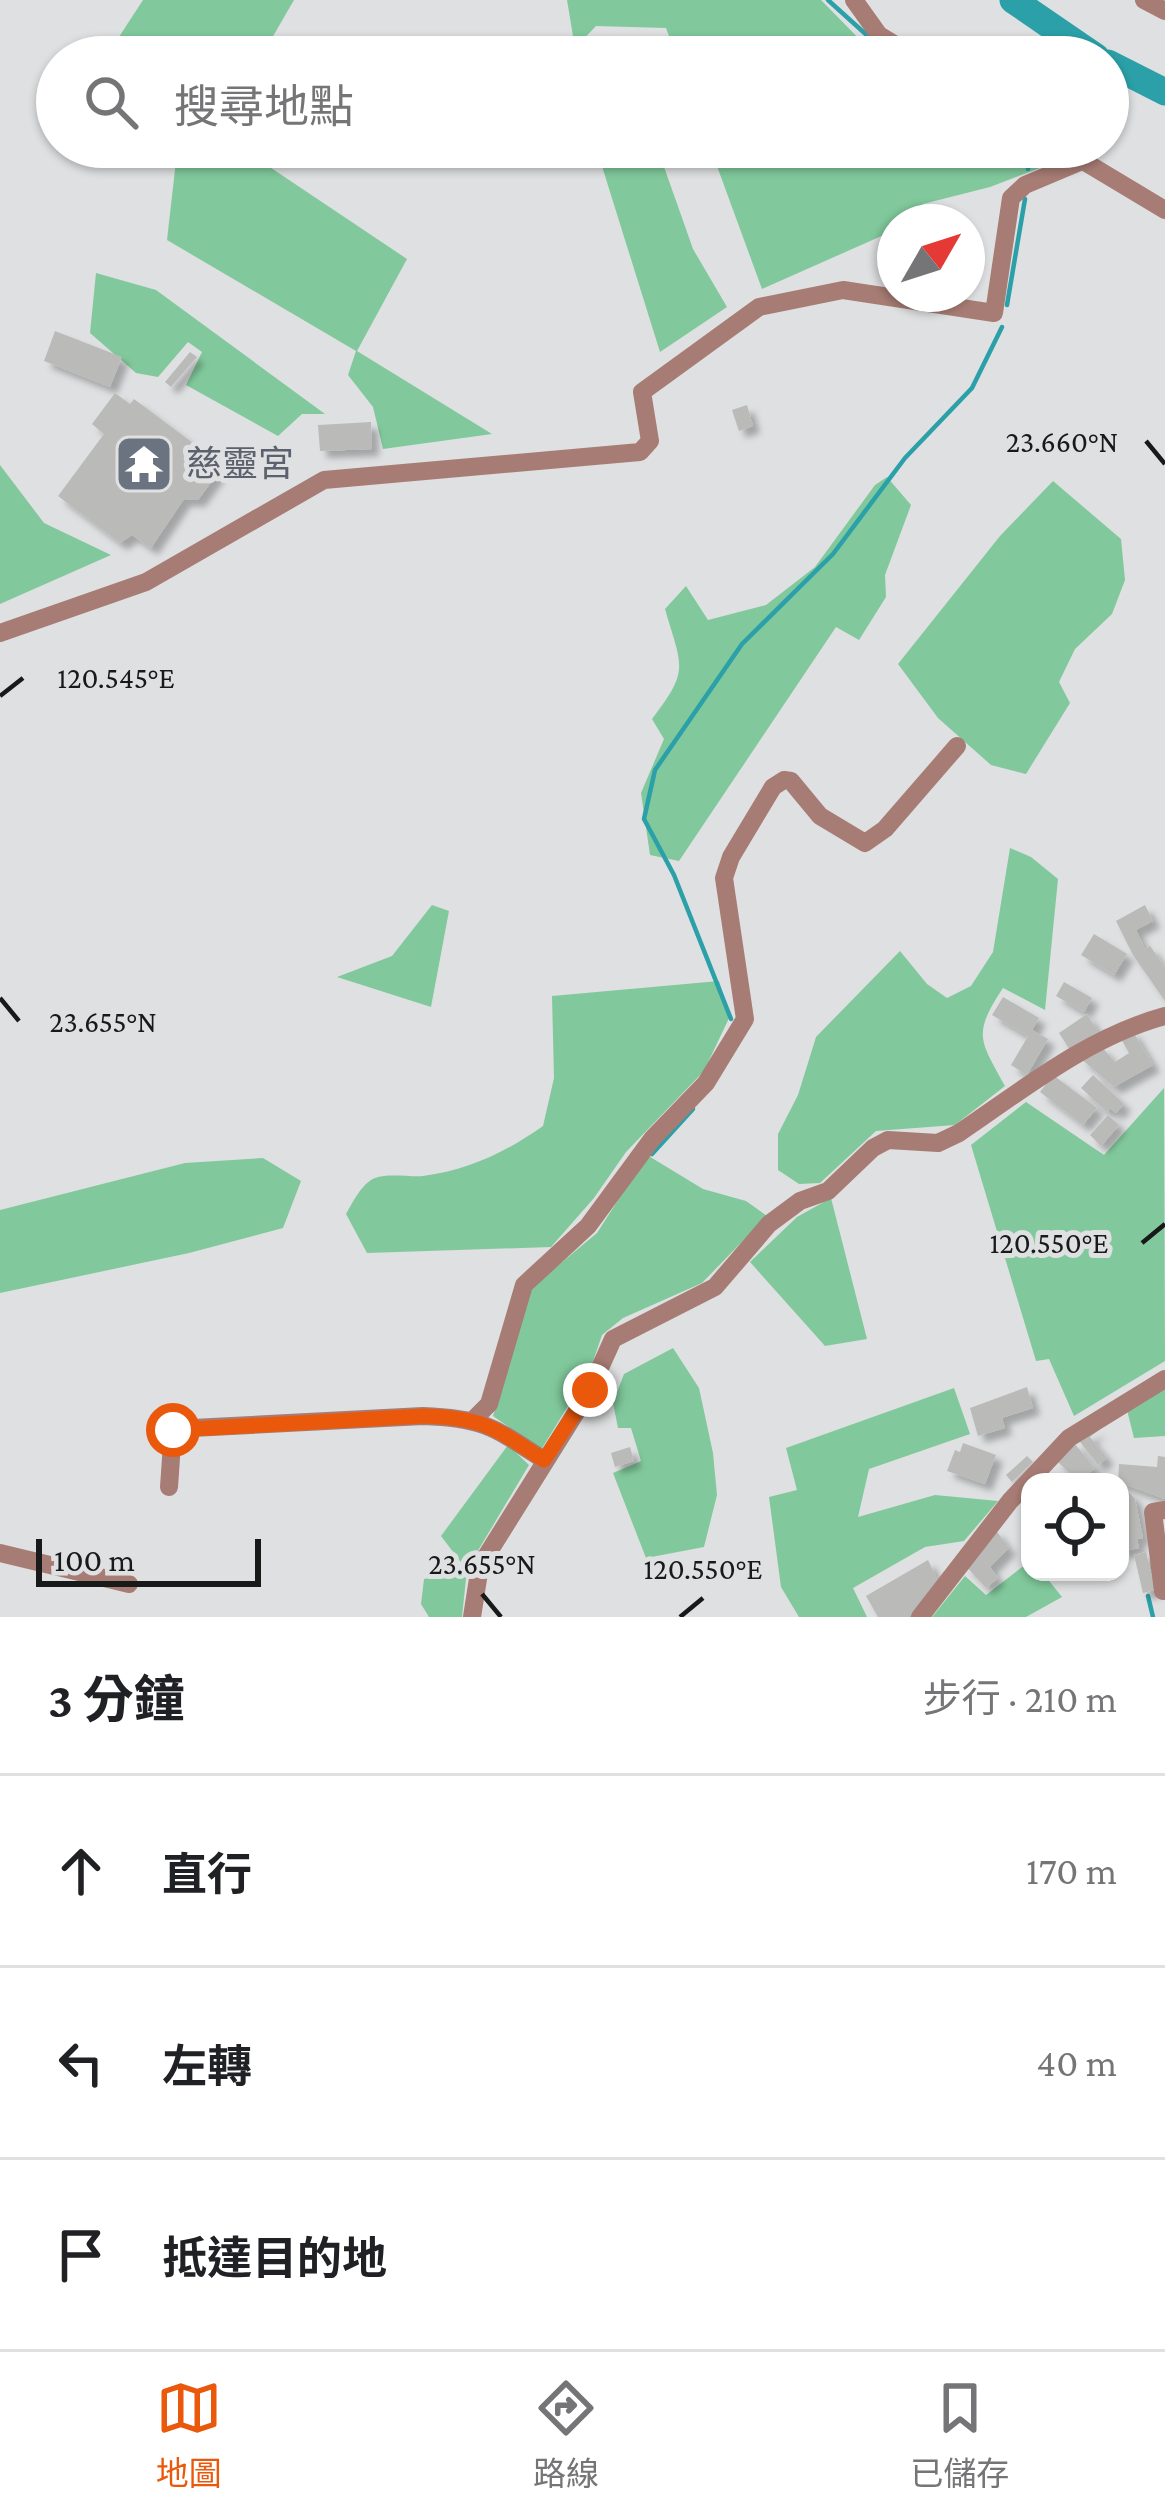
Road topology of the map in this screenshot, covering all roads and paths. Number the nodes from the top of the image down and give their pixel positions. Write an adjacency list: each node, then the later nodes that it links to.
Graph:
1 (854, 0): 4 (street)
2 (1144, 0): 3 (street)
3 (1165, 11)
4 (881, 36)
5 (1065, 168): 8 (street)
6 (1094, 168): 7 (street)
7 (1165, 210)
8 (0, 633)
9 (957, 746): 12 (street)
10 (1165, 1016): 13 (street)
11 (1165, 1378): 20 (street)
12 (474, 1419): 13 (street); 14 (street)
13 (544, 1460): 19 (street)
14 (169, 1486)
15 (1165, 1510): 18 (street)
16 (0, 1553): 17 (street)
17 (129, 1584)
18 (1163, 1591)
19 (472, 1617)
20 (920, 1617)

